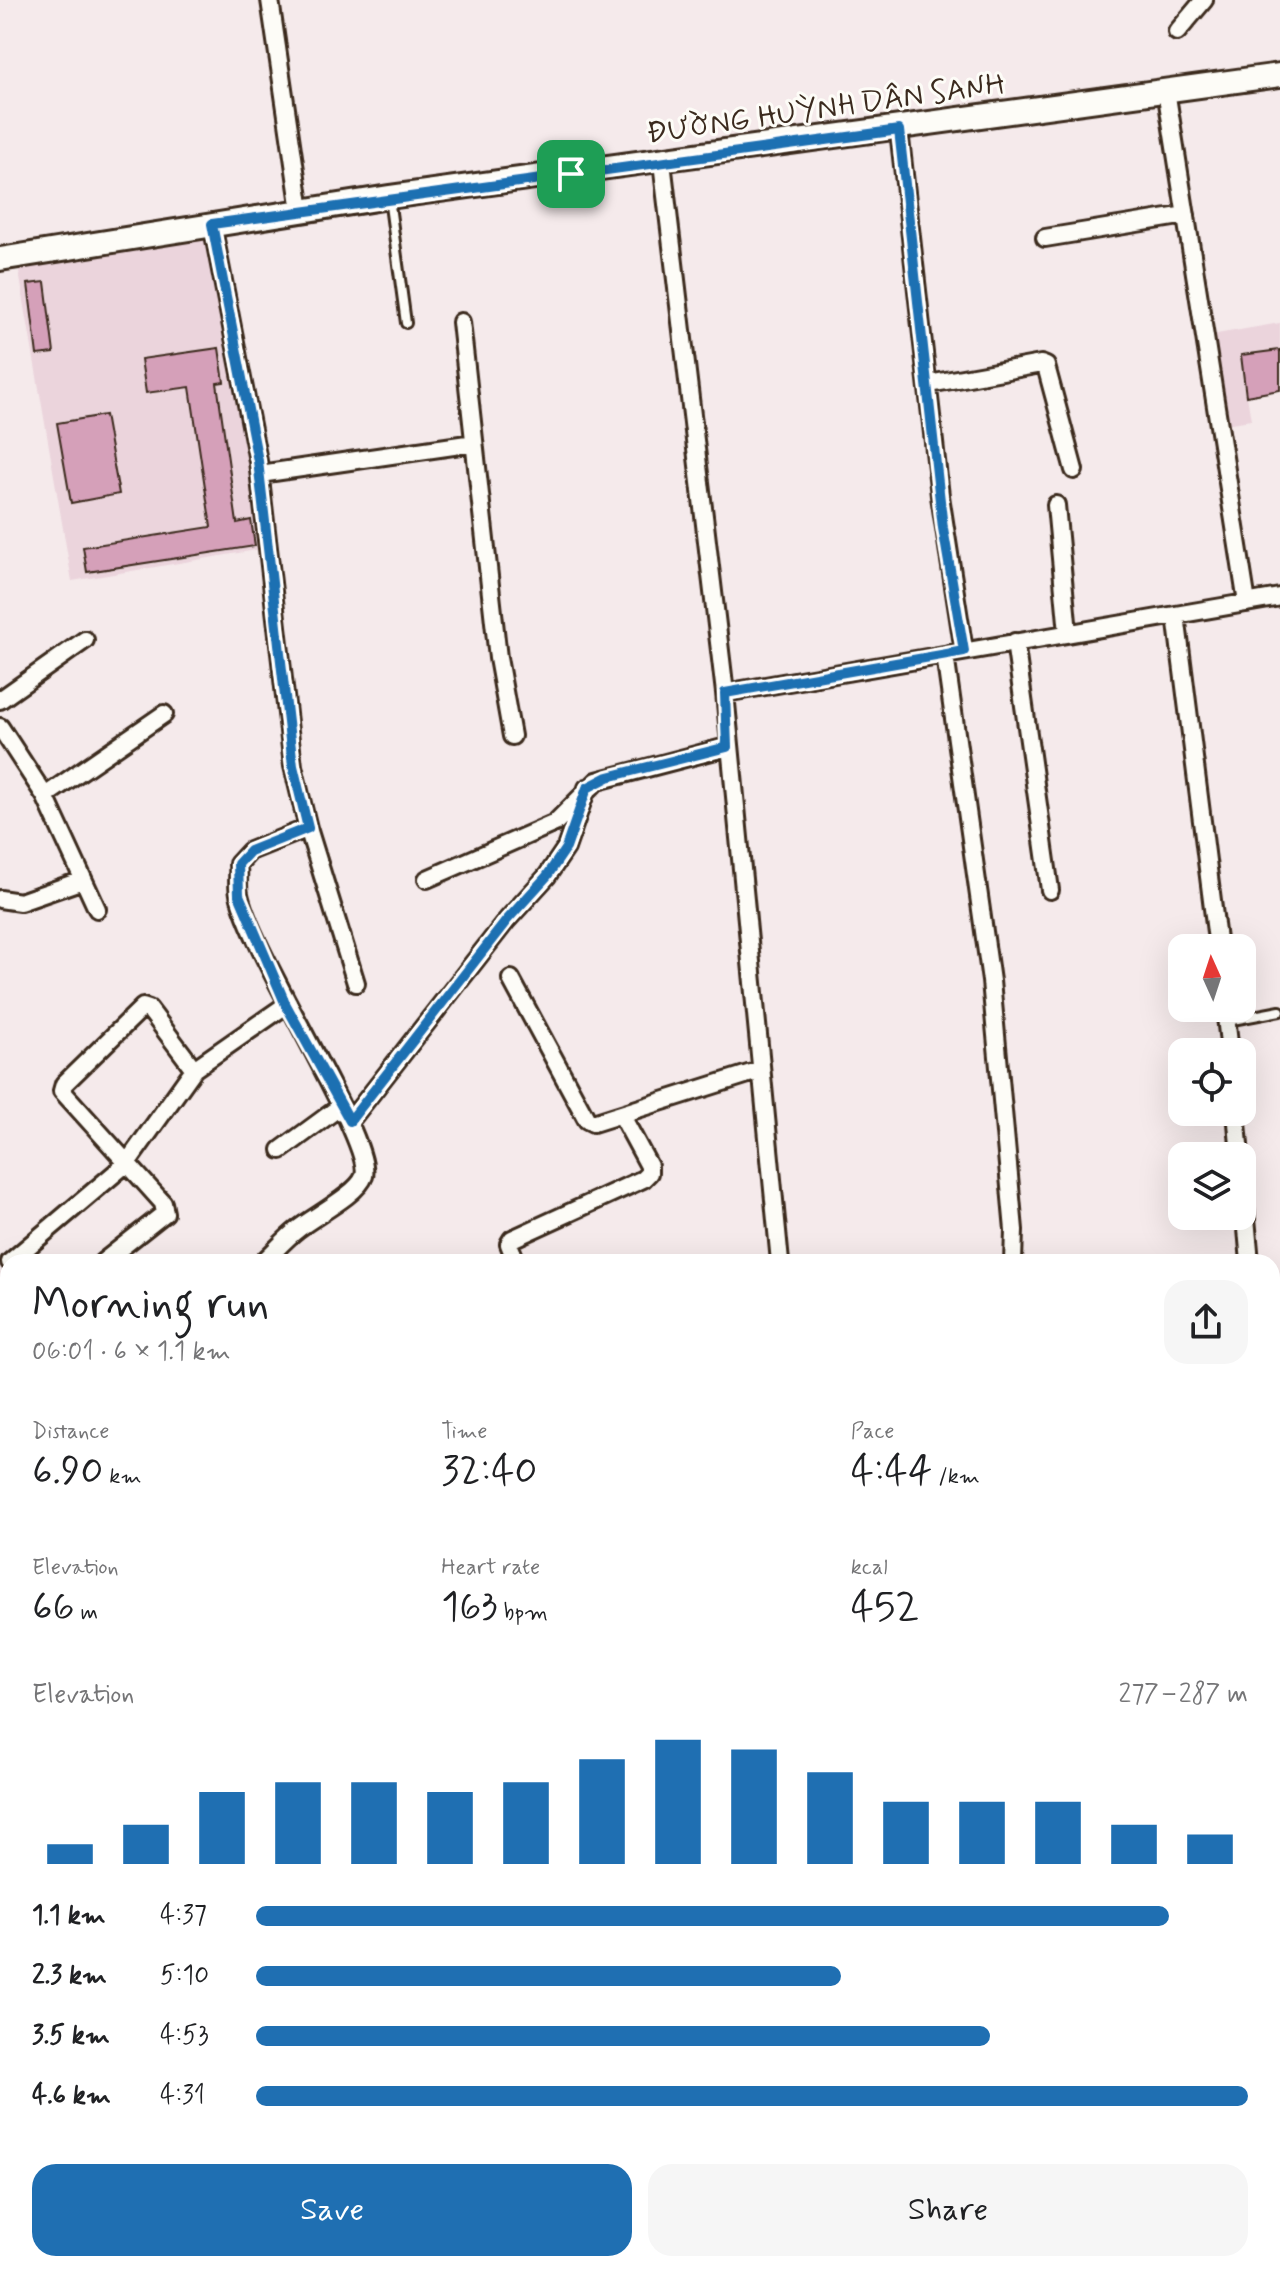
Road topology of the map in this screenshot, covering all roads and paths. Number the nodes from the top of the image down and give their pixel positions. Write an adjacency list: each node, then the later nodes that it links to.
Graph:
1 (270, 0): 9 (street)
2 (1204, 0): 3 (street)
3 (1177, 32)
4 (1280, 75): 5 (street, ĐƯỜNG HUỲNH DÂN SANH)
5 (1166, 90): 6 (street, ĐƯỜNG HUỲNH DÂN SANH); 10 (street)
6 (899, 130): 7 (street, ĐƯỜNG HUỲNH DÂN SANH); 16 (street)
7 (662, 162): 8 (street, ĐƯỜNG HUỲNH DÂN SANH); 29 (street)
8 (389, 197): 9 (street, ĐƯỜNG HUỲNH DÂN SANH); 15 (lane)
9 (301, 211): 11 (street, ĐƯỜNG HUỲNH DÂN SANH)
10 (1186, 215): 12 (street); 22 (street)
11 (212, 224): 13 (street, ĐƯỜNG HUỲNH DÂN SANH); 19 (street)
12 (1045, 238)
13 (0, 259)
14 (461, 322): 17 (street)
15 (406, 323)
16 (929, 384): 18 (street); 27 (street)
17 (474, 443): 19 (street); 33 (street)
18 (1074, 470)
19 (260, 474): 37 (street)
20 (1056, 505): 24 (street)
21 (1280, 597): 22 (street)
22 (1247, 603): 23 (street)
23 (1176, 615): 24 (street); 43 (street)
24 (1068, 633): 26 (street)
25 (85, 640): 30 (street)
26 (1015, 642): 27 (street); 40 (street)
27 (964, 651): 28 (street)
28 (945, 655): 29 (street); 62 (street)
29 (725, 693): 34 (street)
30 (0, 700)
31 (164, 714): 36 (street)
32 (0, 727): 36 (street)
33 (512, 736)
34 (727, 747): 35 (street); 50 (street)
35 (587, 788): 38 (street); 53 (street)
36 (45, 796): 39 (street)
37 (308, 828): 45 (street); 46 (street)
38 (427, 879)
39 (83, 880): 41 (street); 42 (street)
40 (1050, 890)
41 (0, 899)
42 (97, 909)
43 (1216, 934)
44 (511, 979): 52 (street)
45 (356, 983)
46 (286, 1005): 49 (street); 51 (street)
47 (1280, 1011): 48 (lane)
48 (1256, 1013)
49 (194, 1069): 55 (street); 55 (street)
50 (761, 1070): 52 (street); 61 (street)
51 (341, 1106): 53 (street); 54 (street)
52 (622, 1116): 60 (street)
53 (350, 1121): 59 (street)
54 (281, 1150)
55 (127, 1163): 57 (street); 58 (street)
56 (1247, 1230): 63 (street)
57 (20, 1254)
58 (113, 1254)
59 (271, 1254)
60 (513, 1254)
61 (779, 1254)
62 (1013, 1254)
63 (1249, 1254)

